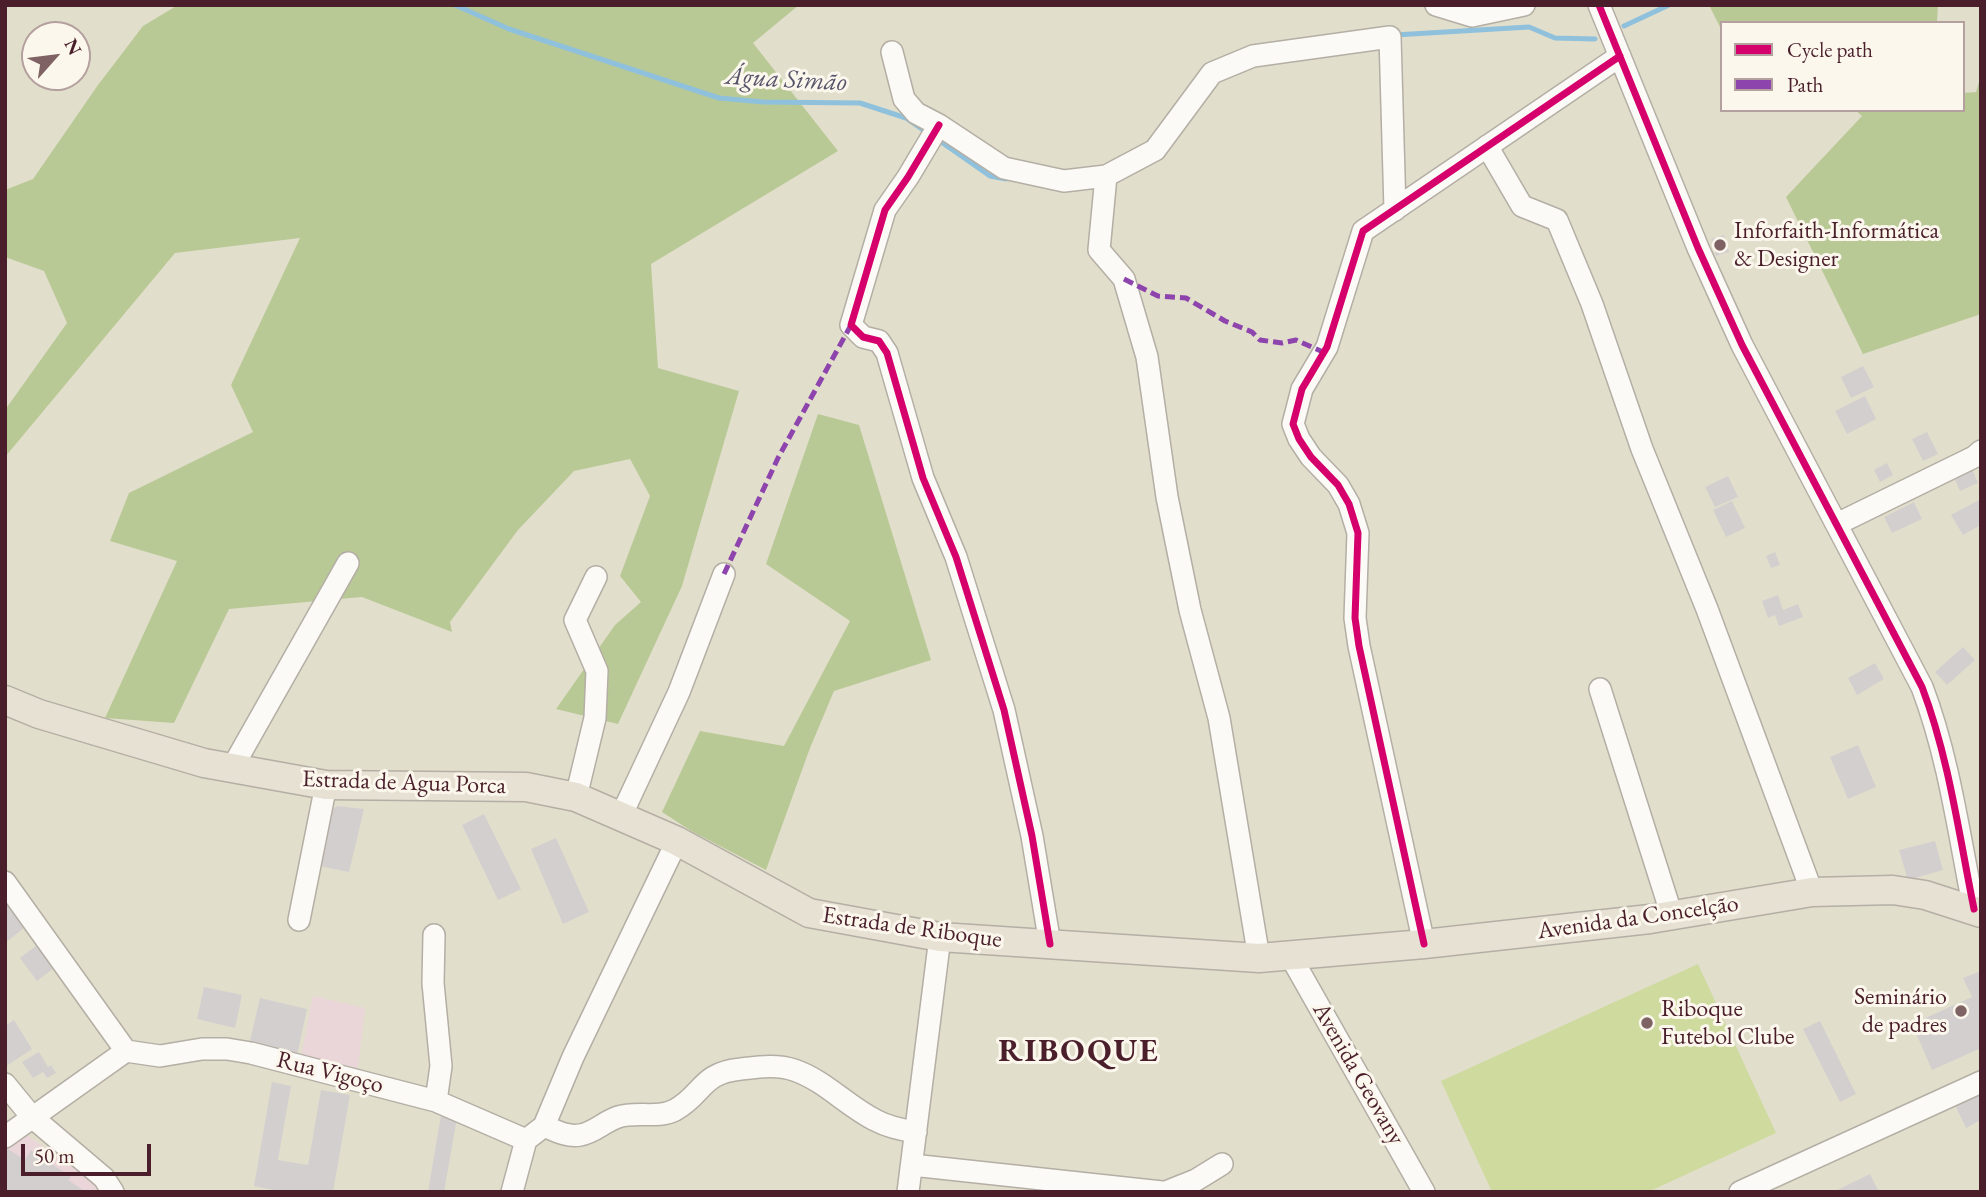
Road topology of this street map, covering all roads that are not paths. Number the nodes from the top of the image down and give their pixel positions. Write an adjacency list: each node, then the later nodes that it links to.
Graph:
1 (1436, 5): 2 (street)
2 (1524, 5)
3 (1600, 5): 5 (street)
4 (892, 52): 6 (street)
5 (1620, 56): 7 (street); 11 (street)
6 (939, 125): 8 (street); 29 (street)
7 (1487, 145): 9 (street); 23 (street)
8 (1106, 176): 9 (street); 32 (street)
9 (1395, 210): 30 (street)
10 (1981, 452): 11 (street)
11 (1837, 524): 24 (street)
12 (348, 563): 17 (street)
13 (724, 574): 20 (street)
14 (596, 577): 19 (street)
15 (1600, 689): 25 (street)
16 (5, 700): 17 (main road, Estrada de Agua Porca)
17 (232, 768): 18 (main road, Estrada de Agua Porca)
18 (327, 785): 19 (main road, Estrada de Agua Porca); 26 (street)
19 (576, 797): 20 (main road, Estrada de Agua Porca)
20 (621, 816): 21 (main road, Estrada de Agua Porca)
21 (677, 841): 28 (main road, Estrada de Riboque); 38 (street)
22 (5, 882): 33 (street)
23 (1812, 892): 24 (main road, Avenida da Concelção); 25 (main road, Avenida da Concelção)
24 (1977, 911)
25 (1672, 916): 30 (main road, Avenida da Concelção)
26 (299, 920)
27 (434, 935): 36 (street)
28 (940, 937): 29 (main road, Estrada de Riboque); 39 (street)
29 (1050, 944): 32 (main road, Estrada de Riboque)
30 (1424, 944): 31 (main road, Avenida da Concelção)
31 (1291, 957): 32 (main road, Estrada de Riboque); 49 (street, Avenida Geovany)
32 (1259, 958)
33 (126, 1051): 36 (street, Rua Vigoço); 37 (street)
34 (1981, 1082): 50 (street)
35 (5, 1084): 37 (street)
36 (436, 1101): 41 (street, Rua Vigoço)
37 (32, 1117): 40 (street); 45 (street)
38 (544, 1126): 39 (street); 41 (street)
39 (916, 1132): 43 (street)
40 (5, 1137)
41 (526, 1140): 46 (street)
42 (1222, 1164): 48 (street)
43 (912, 1165): 44 (street); 47 (street)
44 (1107, 1189): 48 (street)
45 (113, 1192)
46 (512, 1192)
47 (908, 1192)
48 (1164, 1192)
49 (1424, 1192)
50 (1740, 1192)

